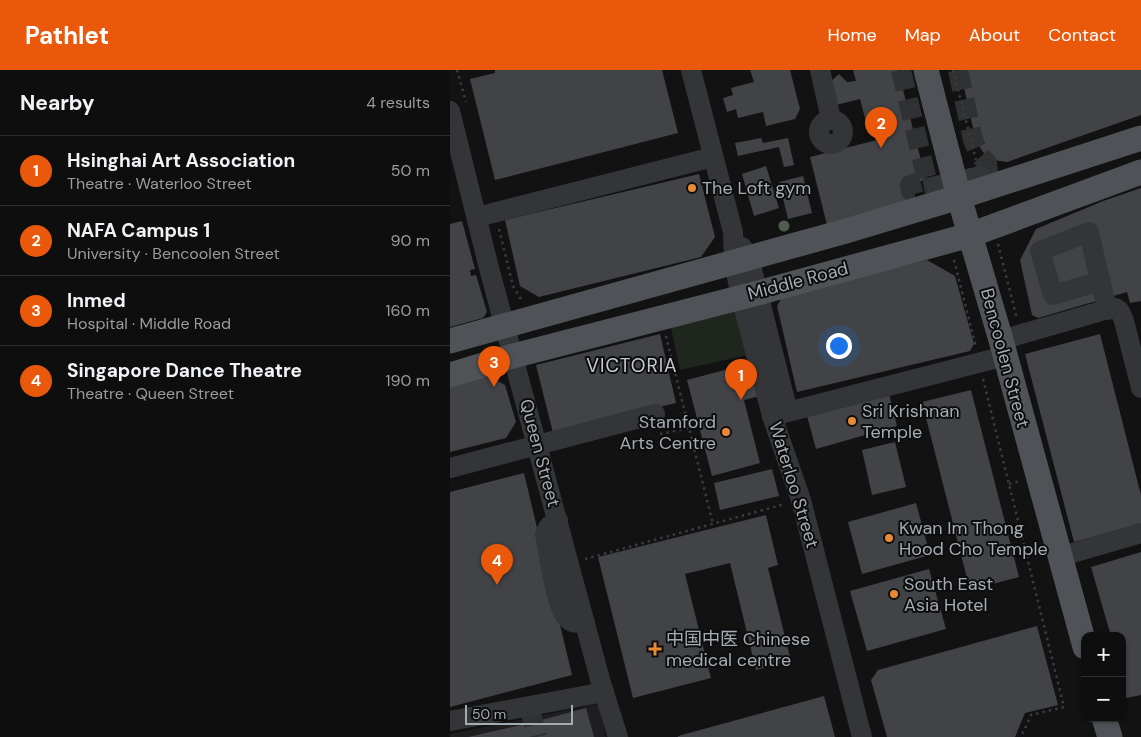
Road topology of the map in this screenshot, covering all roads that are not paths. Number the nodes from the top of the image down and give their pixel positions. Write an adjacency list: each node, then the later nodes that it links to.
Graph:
1 (691, 70): 7 (street, Waterloo Street)
2 (820, 70): 5 (street)
3 (926, 70): 10 (main road, Bencoolen Street)
4 (459, 109): 11 (street, Queen Street)
5 (831, 119)
6 (1141, 138): 10 (main road, Middle Road)
7 (713, 156): 11 (street); 13 (street, Waterloo Street)
8 (1141, 172): 12 (main road, Middle Road)
9 (980, 176): 10 (street)
10 (950, 188): 12 (main road, Bencoolen Street); 13 (main road, Middle Road)
11 (486, 215): 17 (street, Queen Street)
12 (970, 235): 15 (main road, Middle Road); 19 (main road, Bencoolen Street)
13 (742, 260): 15 (street, Waterloo Street); 17 (main road, Middle Road)
14 (1101, 281): 16 (street)
15 (749, 295): 20 (main road, Middle Road); 24 (street, Waterloo Street)
16 (1124, 316): 19 (street); 22 (street)
17 (506, 326): 18 (main road, Middle Road); 20 (street, Queen Street)
18 (450, 341)
19 (1003, 348): 24 (street); 29 (main road, Bencoolen Street)
20 (513, 356): 21 (main road, Middle Road); 25 (street, Queen Street)
21 (450, 374)
22 (1141, 388)
23 (655, 414): 25 (street)
24 (780, 414): 36 (street, Waterloo Street)
25 (538, 444): 26 (street); 27 (street, Queen Street)
26 (450, 468)
27 (558, 520): 30 (street, Queen Street); 30 (street)
28 (1141, 533): 29 (street)
29 (1059, 557): 31 (main road, Bencoolen Street)
30 (585, 622): 32 (street, Queen Street)
31 (1081, 632)
32 (604, 692): 33 (street); 35 (street, Queen Street)
33 (450, 721)
34 (1105, 722): 37 (main road)
35 (618, 737)
36 (862, 737)
37 (1110, 737)

